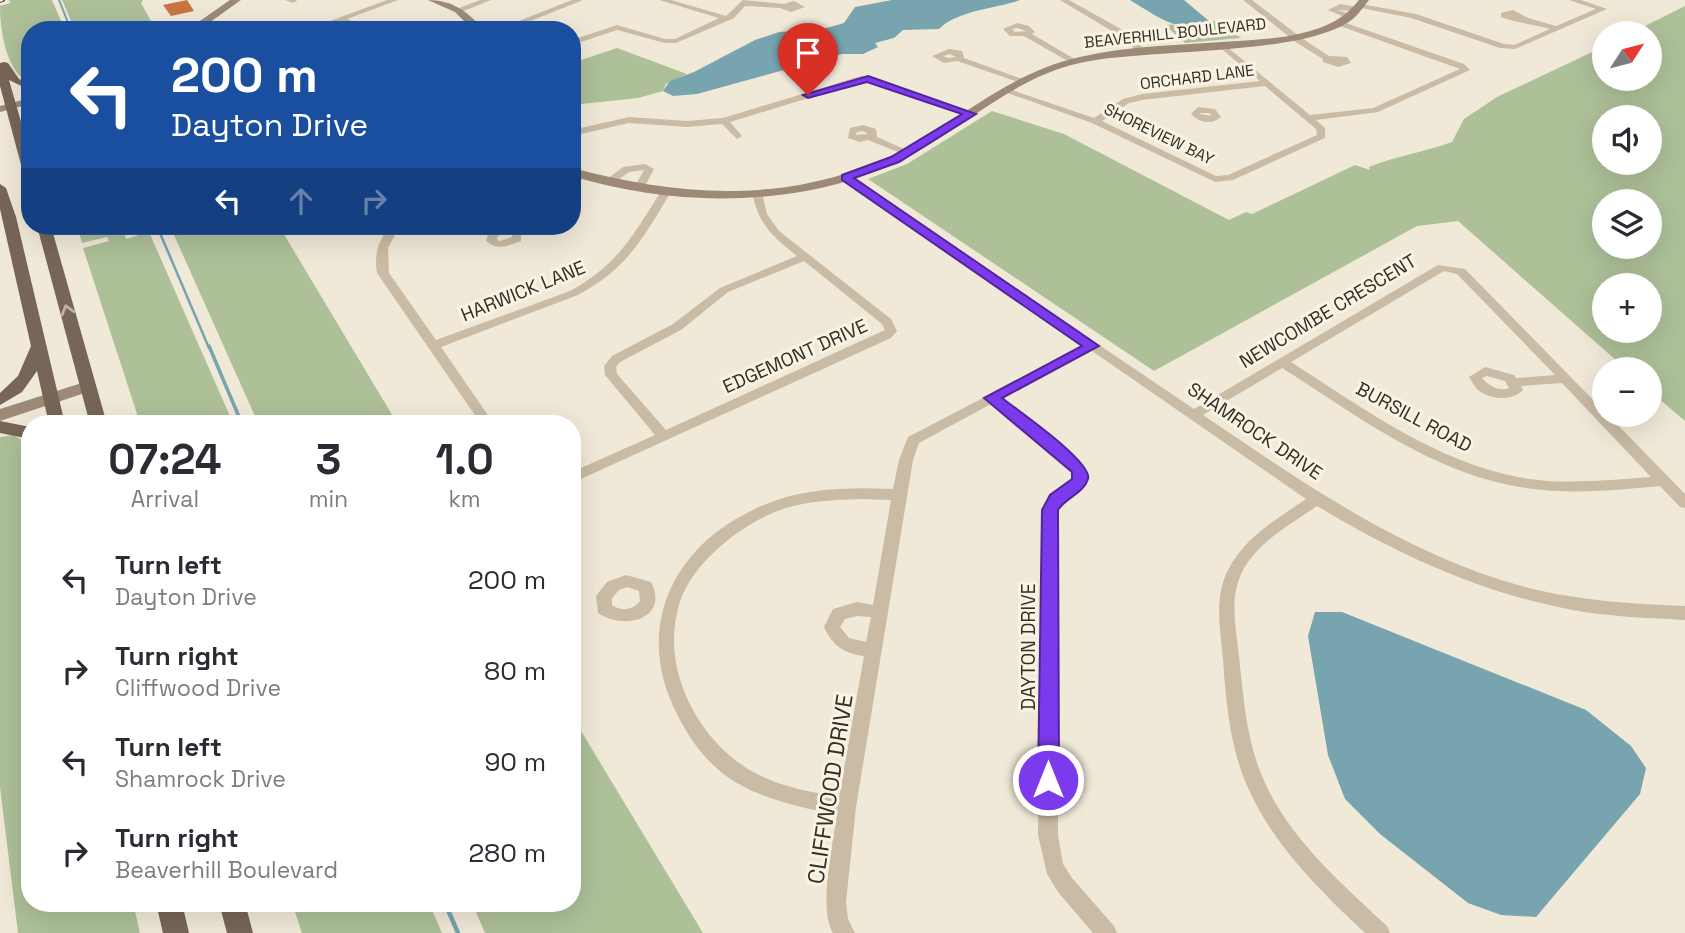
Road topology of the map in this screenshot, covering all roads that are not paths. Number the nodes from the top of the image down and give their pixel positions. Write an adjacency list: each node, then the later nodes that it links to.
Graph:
1 (236, 0): 18 (street)
2 (394, 0): 15 (street)
3 (433, 0): 13 (street)
4 (487, 0): 13 (street)
5 (579, 0): 22 (street)
6 (663, 0): 14 (street)
7 (1065, 0): 28 (street)
8 (1247, 0): 25 (street)
9 (1573, 0): 23 (street)
10 (746, 2): 12 (street); 14 (street)
11 (1361, 5): 17 (street, BEAVERHILL BOULEVARD); 17 (street); 23 (street)
12 (783, 6)
13 (458, 10): 21 (street)
14 (726, 18): 26 (street)
15 (339, 19): 19 (street); 20 (street)
16 (1523, 19): 23 (street)
17 (1344, 20): 25 (street, BEAVERHILL BOULEVARD); 42 (street)
18 (205, 21)
19 (334, 21)
20 (344, 21)
21 (470, 21)
22 (524, 21)
23 (1557, 29)
24 (1026, 34): 32 (street)
25 (1294, 37): 27 (street, BEAVERHILL BOULEVARD); 29 (street)
26 (581, 40)
27 (1221, 44): 28 (street, BEAVERHILL BOULEVARD); 36 (street)
28 (1142, 51): 32 (street, BEAVERHILL BOULEVARD)
29 (1327, 58)
30 (958, 59): 34 (street)
31 (0, 60): 35 (main road)
32 (1074, 61): 34 (street, BEAVERHILL BOULEVARD)
33 (0, 66): 39 (main road)
34 (1024, 81): 37 (street, BEAVERHILL BOULEVARD)
35 (21, 83)
36 (1267, 83): 38 (street, ORCHARD LANE); 42 (street)
37 (1006, 91): 41 (street, BEAVERHILL BOULEVARD); 44 (street, SHOREVIEW BAY)
38 (1182, 91): 40 (street); 44 (street, ORCHARD LANE)
39 (5, 106): 49 (main road)
40 (1201, 109)
41 (971, 114): 43 (street); 51 (street, BEAVERHILL BOULEVARD)
42 (1308, 118): 44 (street, SHOREVIEW BAY)
43 (724, 121): 45 (street); 47 (street)
44 (1095, 121)
45 (581, 131)
46 (21, 133): 49 (main road)
47 (737, 136)
48 (871, 138): 51 (street)
49 (20, 139): 50 (main road)
50 (21, 143)
51 (908, 153): 53 (street, BEAVERHILL BOULEVARD)
52 (581, 178): 54 (street, BEAVERHILL BOULEVARD)
53 (846, 178): 58 (street, BEAVERHILL BOULEVARD); 64 (street, SHAMROCK DRIVE)
54 (608, 183): 56 (street, BEAVERHILL BOULEVARD); 56 (street)
55 (0, 188): 62 (main road)
56 (639, 188): 57 (street, BEAVERHILL BOULEVARD)
57 (666, 192): 58 (street, BEAVERHILL BOULEVARD); 63 (street, HARWICK LANE)
58 (757, 193): 61 (street, EDGEMONT DRIVE)
59 (46, 235): 67 (main road, one-way to 59)
60 (389, 235): 63 (street)
61 (804, 257): 79 (street); 79 (street, EDGEMONT DRIVE)
62 (39, 345): 69 (main road); 71 (main road)
63 (434, 345): 75 (street)
64 (1092, 346): 70 (street, CLIFFWOOD DRIVE); 76 (street, SHAMROCK DRIVE)
65 (1281, 362): 66 (street, NEWCOMBE CRESCENT); 76 (street, NEWCOMBE CRESCENT); 81 (street, BURSILL ROAD)
66 (1564, 380): 68 (street); 81 (street, NEWCOMBE CRESCENT)
67 (87, 381): 69 (street); 74 (main road)
68 (1514, 382)
69 (51, 393): 71 (street); 72 (street); 73 (main road)
70 (992, 398): 82 (street, CLIFFWOOD DRIVE); 96 (street, DAYTON DRIVE)
71 (0, 402)
72 (0, 415)
73 (55, 415)
74 (96, 415)
75 (482, 415)
76 (1193, 415): 83 (street, SHAMROCK DRIVE)
77 (0, 427): 78 (main road)
78 (21, 431)
79 (664, 436): 80 (street, EDGEMONT DRIVE)
80 (581, 474)
81 (1663, 481): 84 (street, NEWCOMBE CRESCENT)
82 (899, 495): 86 (street); 87 (street, CLIFFWOOD DRIVE)
83 (1317, 499): 88 (street, SHAMROCK DRIVE); 97 (street)
84 (1685, 503)
85 (648, 601): 86 (street)
86 (671, 604): 90 (street)
87 (879, 612): 89 (street, CLIFFWOOD DRIVE); 89 (street)
88 (1685, 613)
89 (874, 650): 90 (street, CLIFFWOOD DRIVE)
90 (848, 807): 95 (street, CLIFFWOOD DRIVE)
91 (171, 912): 93 (main road)
92 (234, 912): 94 (main road)
93 (176, 933)
94 (240, 933)
95 (845, 933)
96 (1107, 933)
97 (1380, 933)

